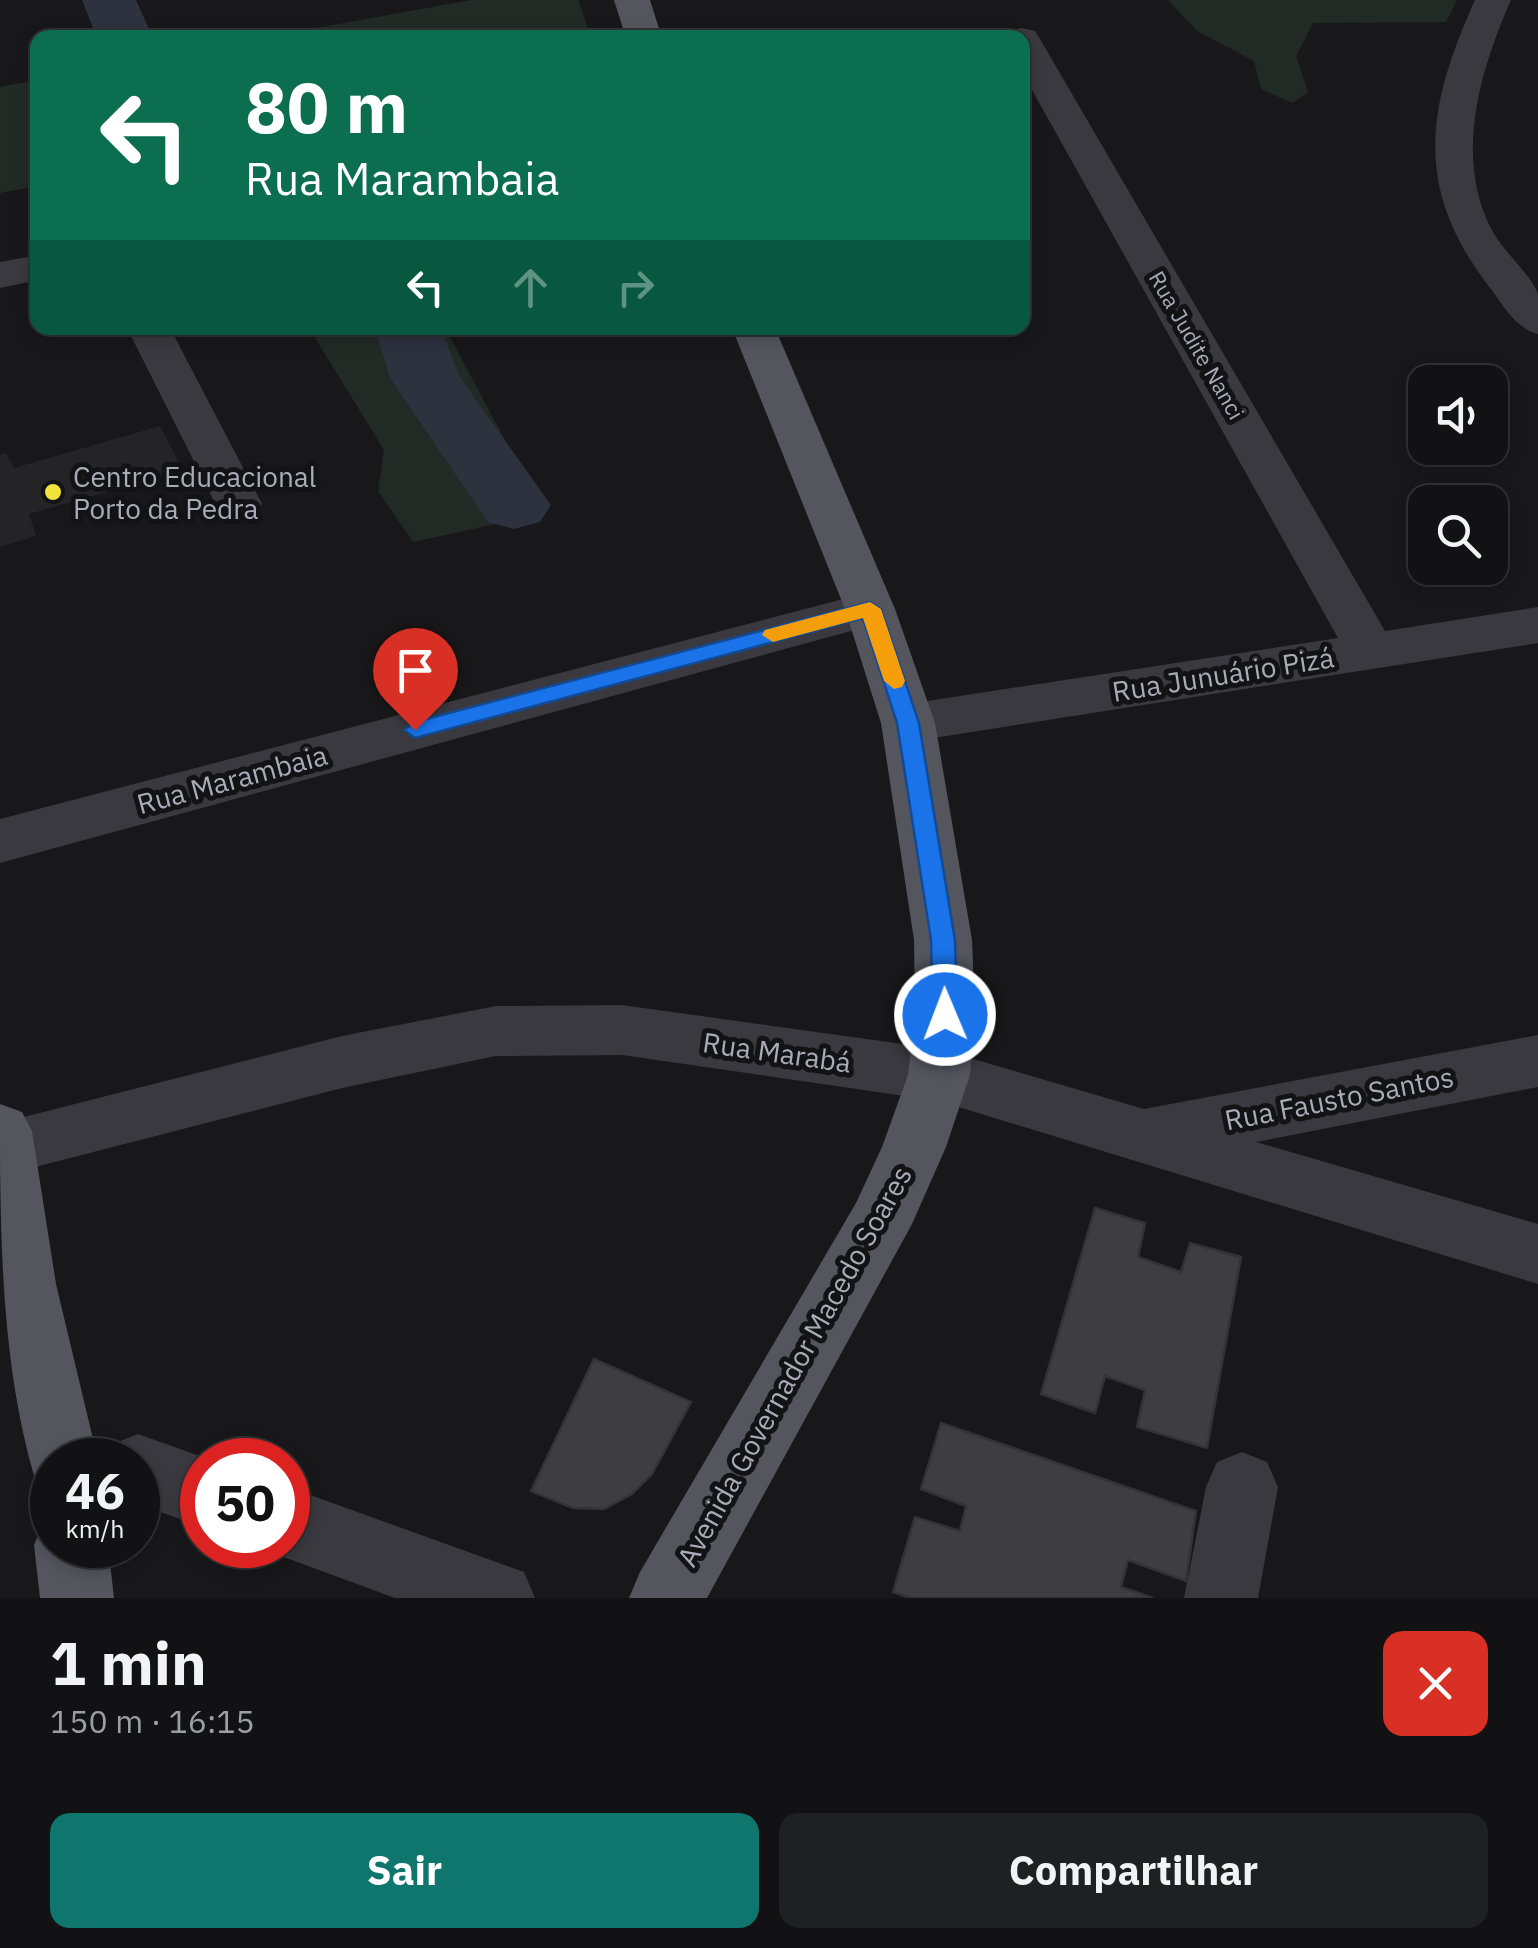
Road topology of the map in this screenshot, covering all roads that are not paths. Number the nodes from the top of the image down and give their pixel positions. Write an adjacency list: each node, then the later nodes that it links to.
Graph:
1 (632, 0): 3 (main road)
2 (1493, 0): 7 (street)
3 (641, 30)
4 (1030, 53): 13 (street, Rua Judite Nanci)
5 (30, 268): 6 (street)
6 (0, 274)
7 (1538, 320)
8 (152, 335): 10 (street)
9 (757, 335): 11 (main road, Avenida Governador Macedo Soares)
10 (238, 504)
11 (870, 609): 14 (main road, Avenida Governador Macedo Soares); 15 (street, Rua Marambaia)
12 (1538, 624): 13 (street, Rua Junuário Pizá)
13 (1372, 651): 14 (street, Rua Junuário Pizá)
14 (908, 723): 17 (main road, Avenida Governador Macedo Soares)
15 (0, 841)
16 (1538, 1061): 18 (street, Rua Fausto Santos)
17 (940, 1074): 18 (street, Rua Marabá); 19 (street, Rua Marabá); 27 (main road, Avenida Governador Macedo Soares)
18 (1141, 1136): 20 (street, Rua Marabá)
19 (2, 1140): 21 (main road)
20 (1538, 1254)
21 (73, 1438)
22 (1242, 1487): 28 (street)
23 (310, 1531): 26 (street)
24 (74, 1568): 25 (main road)
25 (77, 1598)
26 (498, 1598)
27 (666, 1598)
28 (1222, 1598)

